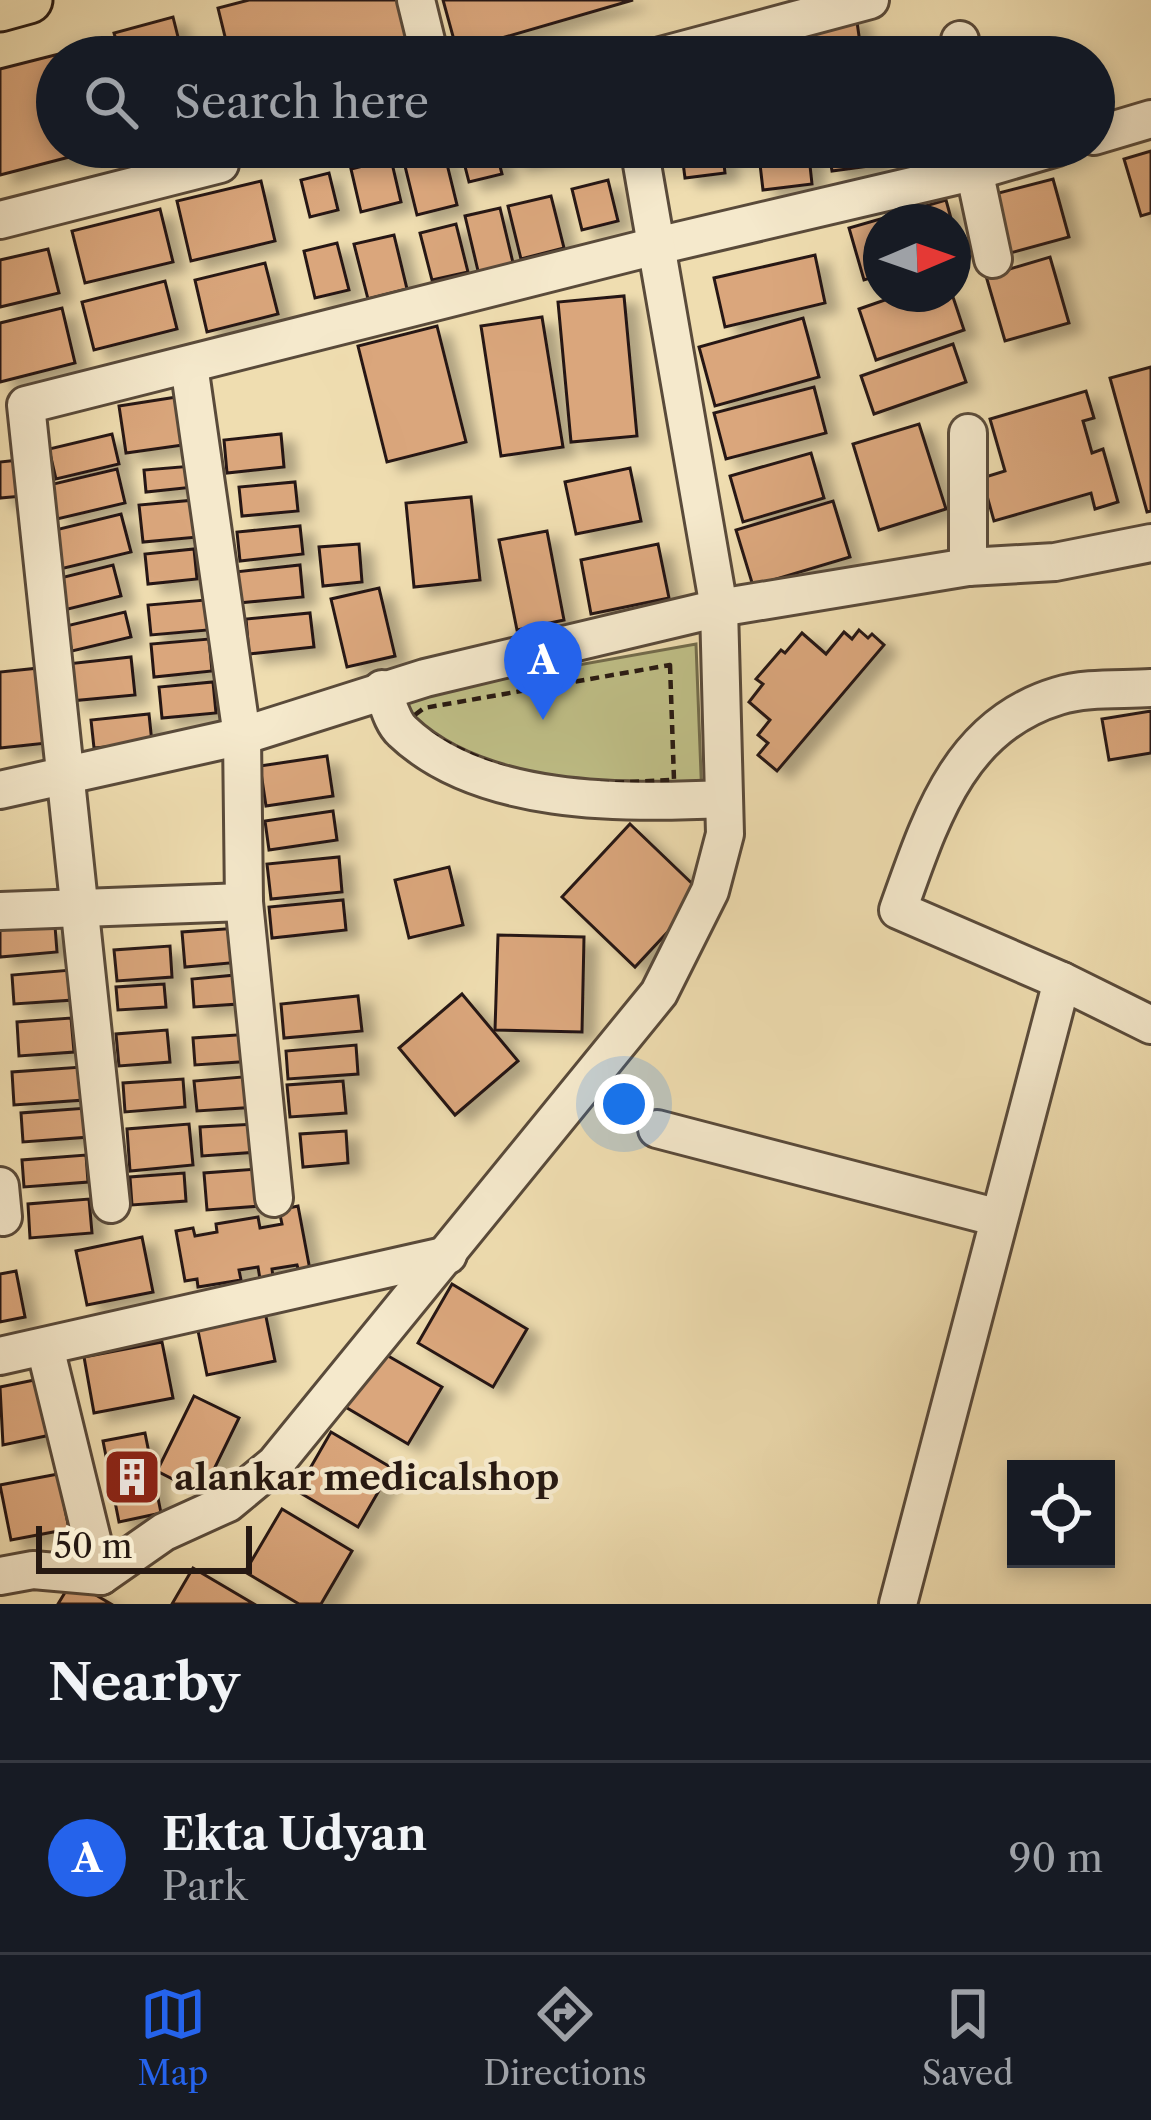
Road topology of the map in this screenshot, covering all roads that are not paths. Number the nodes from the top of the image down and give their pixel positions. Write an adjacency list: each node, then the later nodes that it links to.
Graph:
1 (29, 0): 4 (main road)
2 (416, 0): 5 (street)
3 (870, 0): 6 (street)
4 (0, 8)
5 (425, 36)
6 (735, 36)
7 (1151, 119): 8 (street)
8 (1115, 130)
9 (204, 168): 13 (street)
10 (643, 168): 14 (street)
11 (942, 168): 14 (street)
12 (973, 168): 15 (street)
13 (0, 220)
14 (656, 247): 16 (street); 21 (street)
15 (993, 259)
16 (189, 364): 17 (street); 24 (street)
17 (13, 411): 25 (street)
18 (968, 433): 20 (street)
19 (1151, 543): 20 (street)
20 (968, 567): 21 (street)
21 (718, 608): 23 (street); 27 (street)
22 (1151, 688): 31 (street)
23 (382, 689): 24 (street); 27 (street)
24 (242, 736): 25 (street); 28 (street)
25 (66, 772): 26 (street); 29 (street)
26 (0, 790)
27 (723, 799): 37 (street)
28 (244, 902): 29 (street); 34 (street)
29 (81, 905): 30 (street); 35 (street)
30 (0, 910)
31 (1062, 981): 32 (street); 36 (street)
32 (1151, 1025)
33 (657, 1129): 36 (street)
34 (274, 1198)
35 (111, 1204)
36 (999, 1217): 43 (street)
37 (448, 1255): 38 (street); 41 (street)
38 (45, 1346): 39 (street); 41 (street)
39 (0, 1356)
40 (16, 1573): 41 (street); 42 (street)
41 (101, 1576)
42 (14, 1604)
43 (898, 1604)

